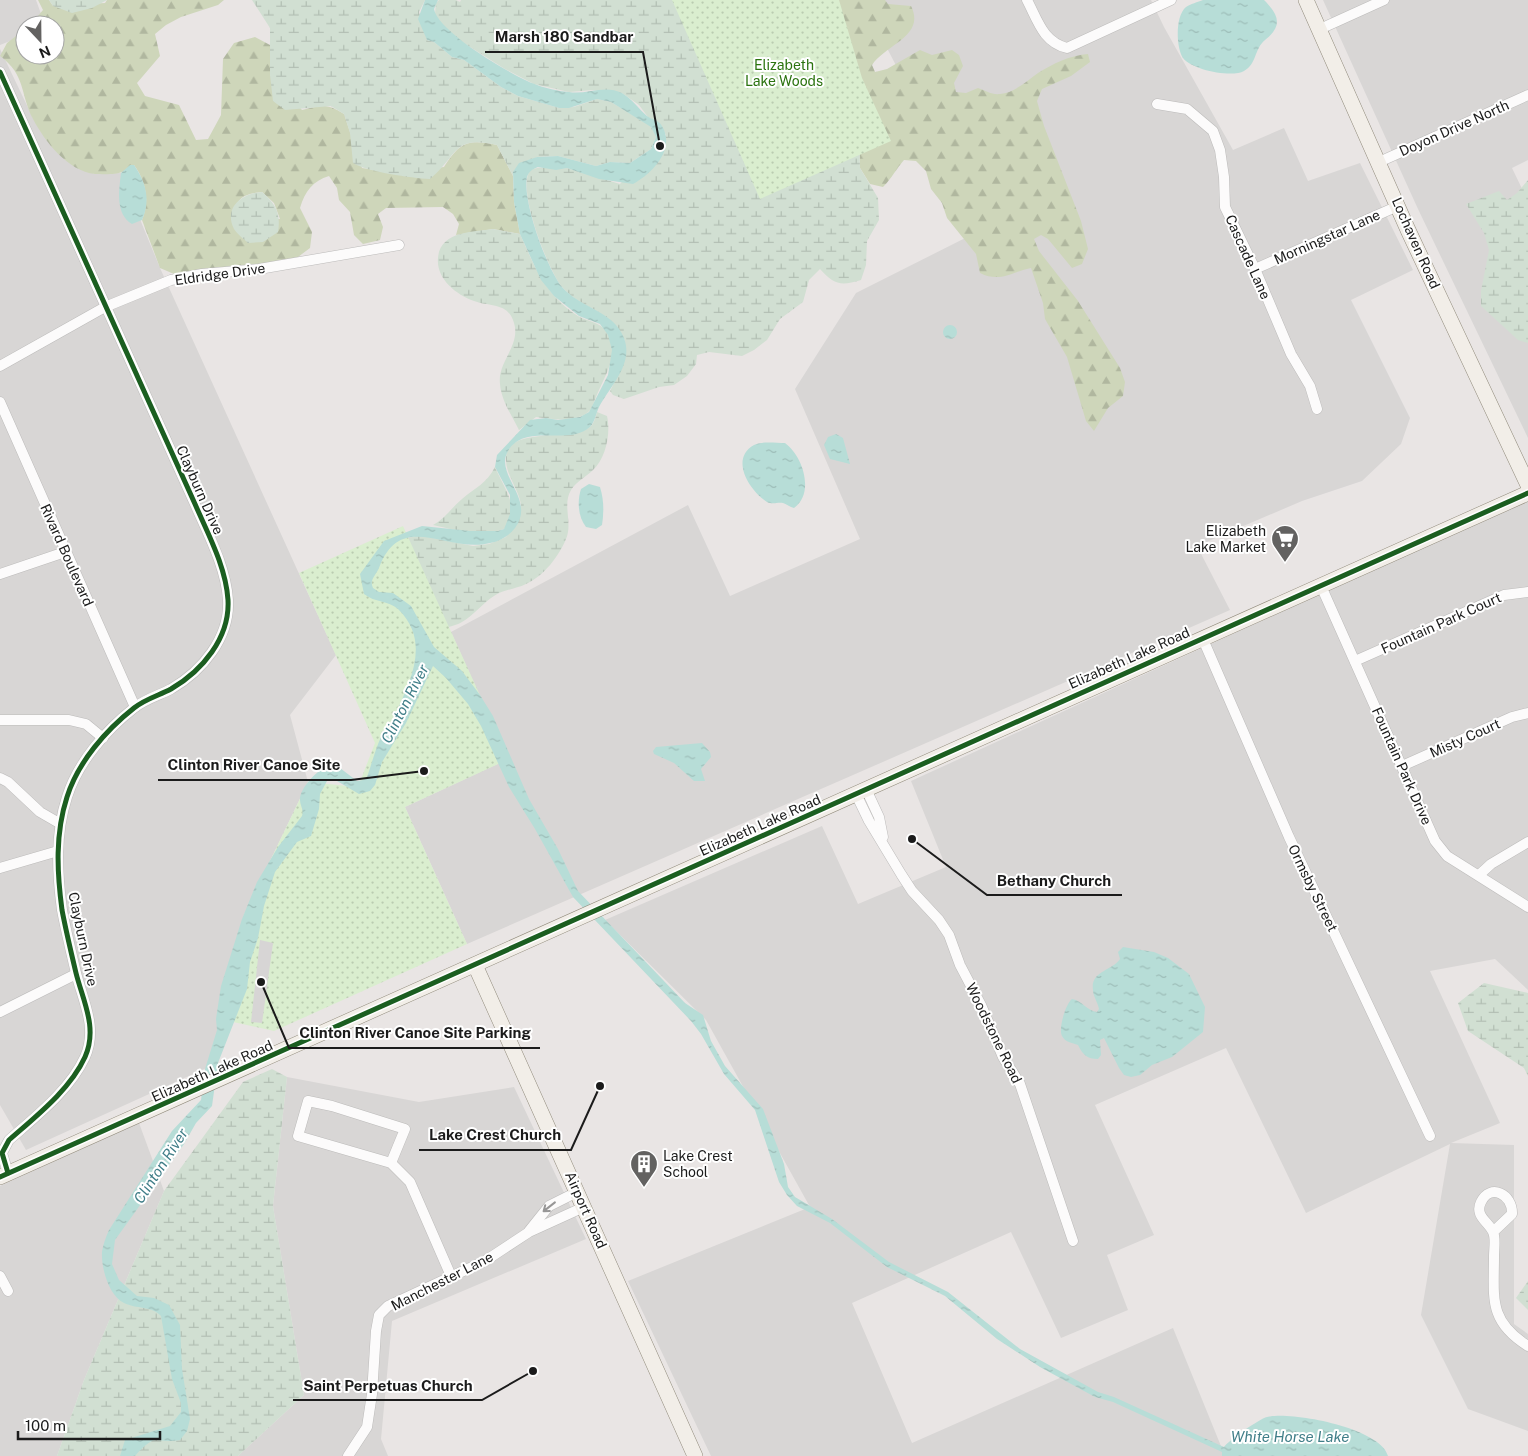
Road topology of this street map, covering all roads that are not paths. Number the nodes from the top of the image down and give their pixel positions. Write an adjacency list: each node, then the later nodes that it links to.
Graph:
1 (1027, 0): 2 (street)
2 (1171, 0)
3 (1306, 0): 5 (street, Lochaven Road)
4 (1384, 0): 5 (street)
5 (1320, 29): 9 (street, Lochaven Road)
6 (0, 72): 13 (street, Clayburn Drive)
7 (1528, 95): 9 (street, Doyon Drive North)
8 (1157, 104): 12 (street, Cascade Lane)
9 (1379, 162): 10 (street, Lochaven Road)
10 (1398, 206): 12 (street, Morningstar Lane); 17 (street, Lochaven Road)
11 (399, 245): 13 (street, Eldridge Drive)
12 (1255, 269): 16 (street, Cascade Lane)
13 (105, 307): 14 (street, Eldridge Drive); 25 (street, Clayburn Drive)
14 (0, 366)
15 (0, 402): 19 (street, Rivard Boulevard)
16 (1317, 409)
17 (1528, 485)
18 (1528, 492): 21 (street, Elizabeth Lake Road)
19 (65, 552): 20 (street); 25 (street, Rivard Boulevard)
20 (0, 574)
21 (1320, 586): 23 (street, Elizabeth Lake Road); 24 (street, Fountain Park Drive)
22 (1528, 592): 24 (street, Fountain Park Court)
23 (1202, 637): 31 (street, Elizabeth Lake Road); 41 (street, Ormsby Street)
24 (1355, 661): 29 (street, Fountain Park Drive)
25 (136, 707): 28 (street, Clayburn Drive)
26 (1528, 713): 29 (street, Misty Court)
27 (0, 720): 28 (street)
28 (103, 738): 32 (street, Clayburn Drive)
29 (1402, 766): 36 (street, Fountain Park Drive)
30 (0, 778): 32 (street)
31 (861, 792): 38 (street, Elizabeth Lake Road); 48 (street, Woodstone Road)
32 (60, 823): 34 (street, Clayburn Drive)
33 (1528, 842): 36 (street)
34 (58, 851): 35 (street); 39 (street, Clayburn Drive)
35 (0, 868)
36 (1479, 876): 37 (street, Fountain Park Drive)
37 (1528, 907)
38 (475, 965): 43 (street, Elizabeth Lake Road); 44 (street, Airport Road)
39 (76, 974): 40 (street); 43 (street, Clayburn Drive)
40 (0, 1012)
41 (1430, 1136)
42 (391, 1163): 42 (street); 50 (street)
43 (4, 1175)
44 (577, 1192): 45 (street, Airport Road); 46 (street, Manchester Lane, one-way to 46)
45 (584, 1207): 46 (street, Manchester Lane); 54 (street, Airport Road)
46 (529, 1232): 50 (street, Manchester Lane)
47 (1493, 1232): 52 (street)
48 (1073, 1241)
49 (0, 1276): 51 (street)
50 (451, 1276): 53 (street, Manchester Lane)
51 (8, 1290)
52 (1528, 1346)
53 (348, 1456)
54 (695, 1456)

